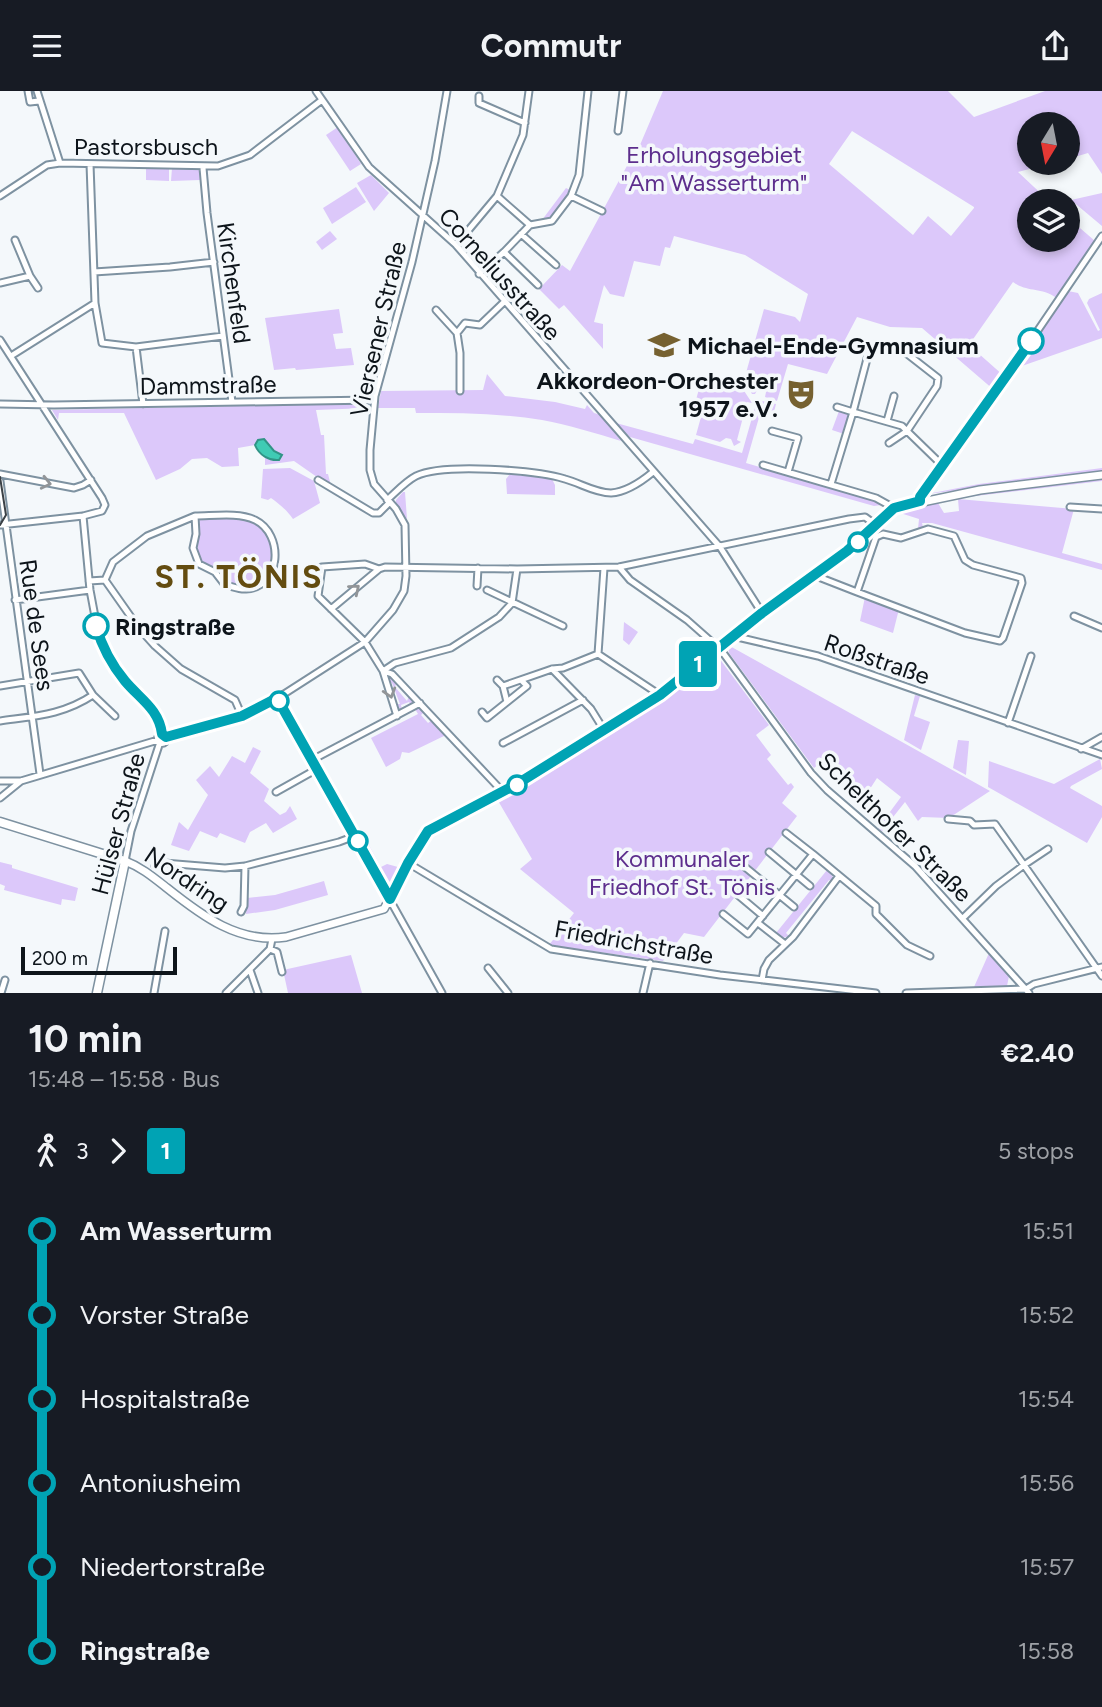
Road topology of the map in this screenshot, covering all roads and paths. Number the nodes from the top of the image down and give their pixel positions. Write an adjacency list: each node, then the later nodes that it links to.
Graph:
1 (29, 91): 10 (street)
2 (37, 91): 10 (street)
3 (447, 91): 20 (street, Viersener Straße)
4 (529, 91): 11 (street)
5 (588, 91): 18 (street)
6 (623, 91): 12 (street)
7 (318, 92): 9 (street, Corneliusstraße)
8 (479, 96): 11 (street)
9 (322, 100): 15 (street, Pastorsbusch); 20 (street, Corneliusstraße)
10 (39, 101): 13 (street)
11 (524, 123): 17 (street)
12 (618, 131)
13 (60, 163): 14 (street, Pastorsbusch); 16 (street, Pastorsbusch)
14 (90, 164): 15 (street, Pastorsbusch); 29 (street)
15 (203, 168): 27 (street, Kirchenfeld)
16 (0, 196)
17 (497, 196): 21 (street); 25 (street)
18 (570, 196): 19 (street); 21 (street)
19 (602, 211)
20 (423, 214): 25 (street, Corneliusstraße); 45 (street, Viersener Straße)
21 (530, 225): 22 (street)
22 (521, 234): 26 (street); 28 (street)
23 (1102, 236): 57 (street)
24 (15, 240): 31 (street)
25 (456, 246): 30 (street, Corneliusstraße)
26 (504, 252): 30 (street); 33 (street)
27 (214, 262): 29 (street); 39 (street, Kirchenfeld)
28 (556, 265)
29 (94, 272): 35 (street)
30 (479, 274): 36 (street, Corneliusstraße)
31 (30, 276): 32 (street); 34 (street)
32 (0, 283)
33 (538, 285)
34 (38, 288)
35 (95, 303): 41 (street); 42 (street)
36 (504, 303): 38 (street); 58 (street, Corneliusstraße)
37 (436, 310): 38 (street)
38 (457, 333): 43 (street)
39 (223, 336): 41 (street); 46 (street, Kirchenfeld)
40 (0, 339): 42 (street)
41 (136, 347): 48 (street)
42 (11, 356): 49 (street)
43 (460, 390)
44 (894, 396): 52 (street)
45 (374, 400): 46 (street, Dammstraße); 65 (street, Viersener Straße)
46 (232, 402): 48 (street, Dammstraße)
47 (0, 404): 49 (street, Dammstraße)
48 (143, 404): 49 (street, Dammstraße)
49 (42, 405): 62 (street)
50 (837, 407): 51 (street)
51 (853, 412): 52 (street); 54 (street); 64 (street)
52 (887, 421): 54 (street)
53 (772, 431): 59 (street)
54 (907, 431): 55 (street); 57 (street)
55 (889, 443)
56 (763, 465): 59 (street)
57 (943, 465): 66 (street)
58 (653, 472): 65 (street); 74 (street, Corneliusstraße)
59 (788, 472): 64 (street)
60 (1102, 475): 66 (street)
61 (0, 478): 62 (street, one-way to 62); 72 (street, Rue de Sees)
62 (91, 480): 70 (street)
63 (318, 480): 65 (street)
64 (831, 484): 68 (street)
65 (388, 501): 77 (street, Viersener Straße)
66 (920, 501): 68 (street)
67 (1070, 507): 69 (street)
68 (894, 508): 73 (street)
69 (1102, 509)
70 (83, 516): 72 (street); 85 (street)
71 (195, 516): 71 (street); 84 (street)
72 (3, 525): 75 (street, Rue de Sees)
73 (876, 525): 74 (street); 83 (street)
74 (720, 547): 78 (street); 93 (street, Corneliusstraße)
75 (9, 555): 76 (street); 90 (street, Rue de Sees)
76 (0, 559)
77 (406, 567): 79 (street); 81 (street); 98 (street, Viersener Straße)
78 (619, 567): 80 (street); 99 (street, Schelthofer Straße)
79 (478, 568): 82 (street); 86 (street)
80 (604, 568): 82 (street); 100 (street)
81 (379, 569): 92 (street, one-way to 81); 92 (street)
82 (517, 569): 91 (street)
83 (816, 576): 89 (street); 93 (street)
84 (105, 580): 85 (street); 117 (street)
85 (89, 581): 87 (street)
86 (477, 586)
87 (90, 590): 90 (street); 124 (street)
88 (487, 590): 91 (street)
89 (857, 592): 89 (street)
90 (15, 600): 105 (street, Rue de Sees)
91 (512, 603): 95 (street); 103 (street)
92 (331, 609): 98 (street)
93 (762, 613): 97 (street)
94 (1074, 616): 96 (street)
95 (563, 626)
96 (1102, 628)
97 (733, 636): 99 (street); 121 (street, Roßstraße)
98 (365, 642): 103 (street); 111 (street, Viersener Straße)
99 (718, 647): 110 (street); 159 (street, Schelthofer Straße)
100 (598, 654): 102 (street); 110 (street)
101 (1031, 656): 121 (street)
102 (552, 669): 106 (street); 112 (street)
103 (383, 671): 114 (street); 118 (street, one-way to 118)
104 (497, 680): 108 (street)
105 (27, 681): 107 (street); 109 (street); 119 (street, Rue de Sees)
106 (522, 681): 108 (street); 113 (street)
107 (0, 686)
108 (503, 686): 113 (street)
109 (93, 695): 116 (street); 119 (street)
110 (660, 695): 122 (street)
111 (277, 698): 117 (street, Viersener Straße); 128 (street)
112 (583, 700): 122 (street); 125 (street)
113 (506, 702): 115 (street)
114 (420, 703): 118 (street); 133 (street)
115 (482, 712)
116 (115, 716)
117 (242, 716): 124 (street, Viersener Straße)
118 (397, 716): 128 (street)
119 (32, 717): 120 (street); 130 (street, Rue de Sees)
120 (0, 721)
121 (1008, 723): 126 (street, Roßstraße)
122 (604, 730): 133 (street)
123 (1102, 737): 126 (street)
124 (162, 738): 130 (street, Viersener Straße); 143 (street, Hülser Straße)
125 (503, 743)
126 (1081, 749): 127 (street, Roßstraße)
127 (1102, 755)
128 (312, 760): 129 (street)
129 (317, 769): 134 (street); 139 (street)
130 (40, 774): 132 (street, Viersener Straße)
131 (0, 781): 132 (street)
132 (21, 781): 135 (street)
133 (502, 791): 144 (street)
134 (276, 792)
135 (0, 798)
136 (948, 819): 146 (street)
137 (0, 822): 143 (main road, Nordring)
138 (786, 833): 142 (street)
139 (355, 836): 148 (street); 154 (street)
140 (1048, 849): 146 (street)
141 (769, 852): 149 (street)
142 (813, 855): 149 (street); 150 (street)
143 (125, 861): 162 (street, Nordring); 176 (main road, Hülser Straße)
144 (408, 863): 154 (street); 166 (street, Friedrichstraße)
145 (740, 863): 153 (street)
146 (1024, 865): 159 (street); 168 (street)
147 (155, 866): 148 (street)
148 (245, 866): 156 (street)
149 (796, 875): 151 (street); 153 (street)
150 (839, 876): 163 (street); 165 (street)
151 (810, 885)
152 (738, 895): 158 (street)
153 (779, 895): 155 (street); 158 (street)
154 (390, 899): 162 (street, Nordring); 180 (street)
155 (794, 907)
156 (242, 912)
157 (723, 914): 160 (street)
158 (763, 916): 160 (street)
159 (963, 918): 174 (street, Schelthofer Straße)
160 (758, 923): 163 (street)
161 (165, 931): 177 (street)
162 (272, 939): 164 (street)
163 (785, 944): 173 (street)
164 (270, 949): 169 (street); 170 (street)
165 (930, 956)
166 (650, 963): 173 (street, Friedrichstraße); 182 (street)
167 (488, 968): 181 (street)
168 (1098, 968): 171 (street); 174 (street)
169 (250, 970): 178 (street); 179 (street)
170 (282, 972)
171 (1102, 976)
172 (5, 980): 175 (street)
173 (762, 980): 183 (street, Friedrichstraße)
174 (1027, 991): 184 (street)
175 (1, 993)
176 (97, 993)
177 (154, 993)
178 (226, 993)
179 (258, 993)
180 (442, 993)
181 (508, 993)
182 (643, 993)
183 (876, 993)
184 (906, 993)

